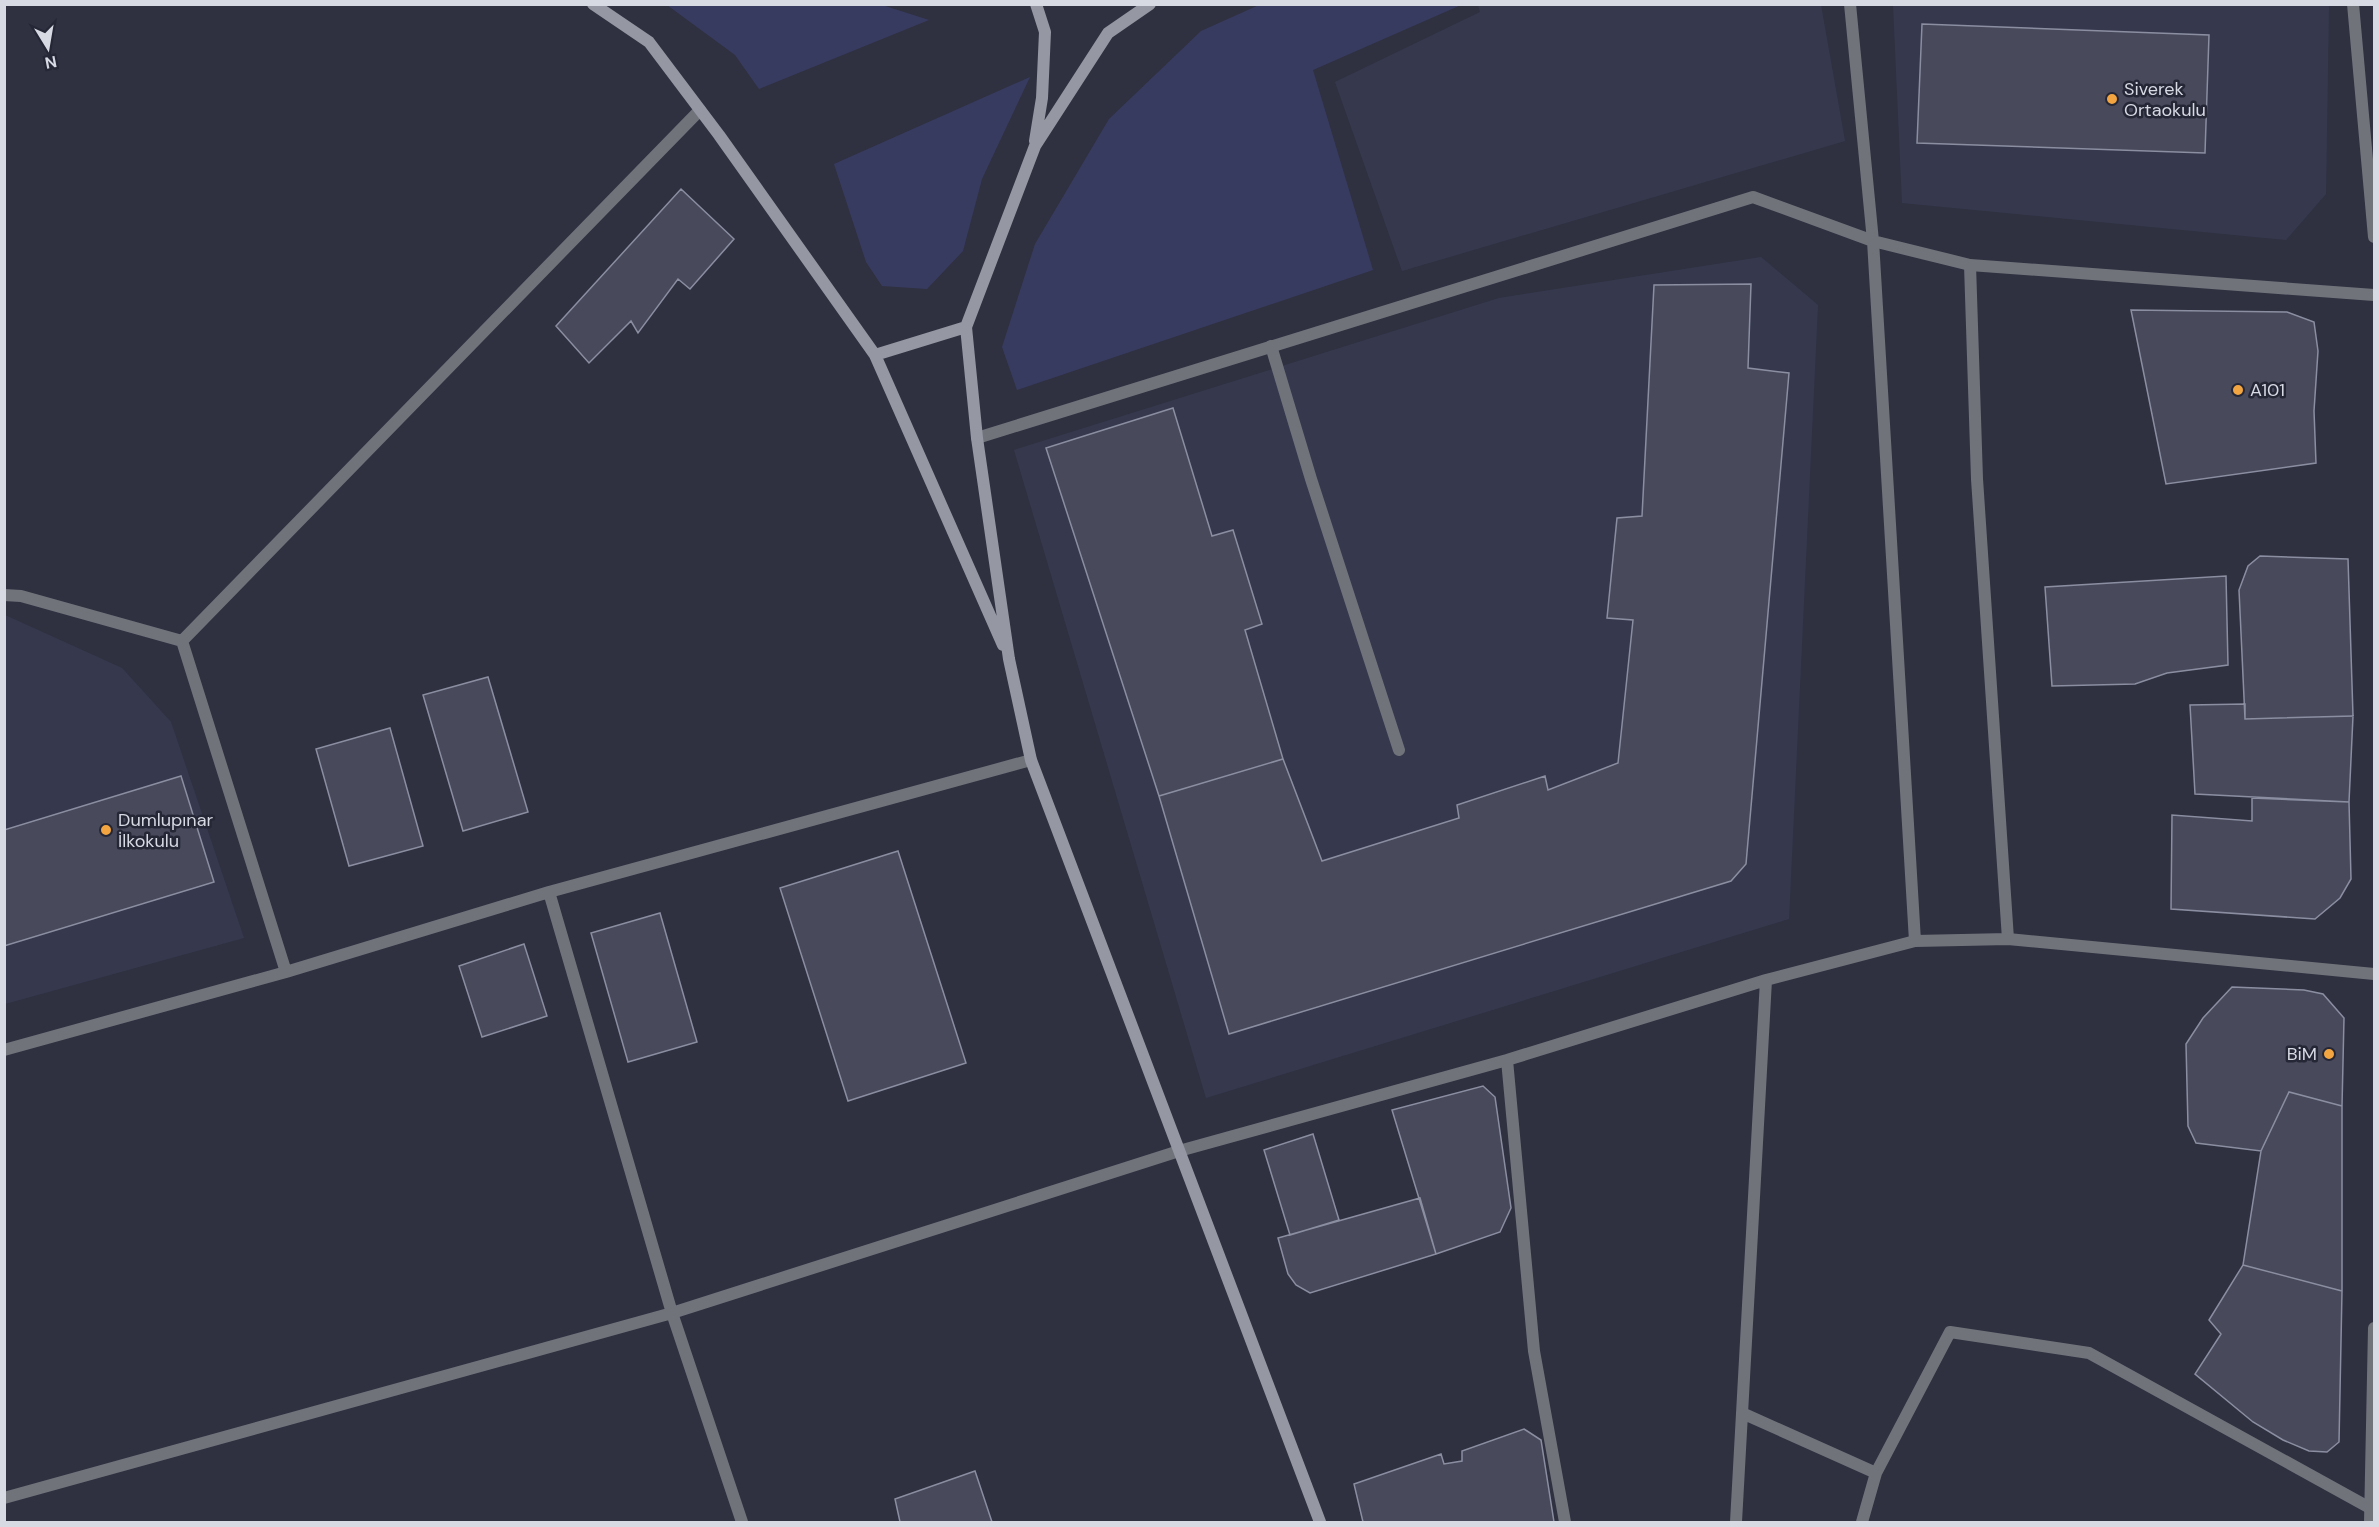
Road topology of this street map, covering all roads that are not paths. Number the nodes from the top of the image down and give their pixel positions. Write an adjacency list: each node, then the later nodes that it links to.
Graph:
1 (593, 4): 6 (main road)
2 (1036, 4): 7 (main road)
3 (1150, 4): 7 (main road)
4 (1850, 4): 9 (street)
5 (2353, 4): 8 (street)
6 (700, 110): 14 (main road); 17 (street)
7 (1035, 146): 12 (main road)
8 (2374, 237)
9 (1873, 241): 10 (street); 13 (street); 23 (street)
10 (1970, 265): 11 (street); 22 (street)
11 (2374, 295)
12 (966, 327): 14 (main road); 15 (main road)
13 (1271, 346): 15 (street); 19 (street)
14 (874, 355): 18 (main road)
15 (977, 438): 18 (main road)
16 (4, 595): 17 (street)
17 (182, 641): 24 (street)
18 (1009, 659): 20 (main road)
19 (1399, 750)
20 (1030, 760): 21 (street); 29 (main road)
21 (549, 892): 24 (street); 30 (street)
22 (2008, 939): 23 (street); 25 (street)
23 (1915, 941): 26 (street)
24 (286, 972): 27 (street)
25 (2374, 974)
26 (1766, 980): 28 (street); 32 (street)
27 (4, 1050)
28 (1507, 1060): 29 (street); 38 (street)
29 (1179, 1151): 30 (street); 37 (main road)
30 (672, 1313): 34 (street); 36 (street)
31 (2374, 1328): 35 (street)
32 (1742, 1413): 33 (street); 39 (street)
33 (1876, 1473): 35 (street); 40 (street)
34 (4, 1498)
35 (2370, 1508): 41 (street)
36 (741, 1522)
37 (1320, 1522)
38 (1565, 1522)
39 (1736, 1522)
40 (1862, 1522)
41 (2370, 1522)

